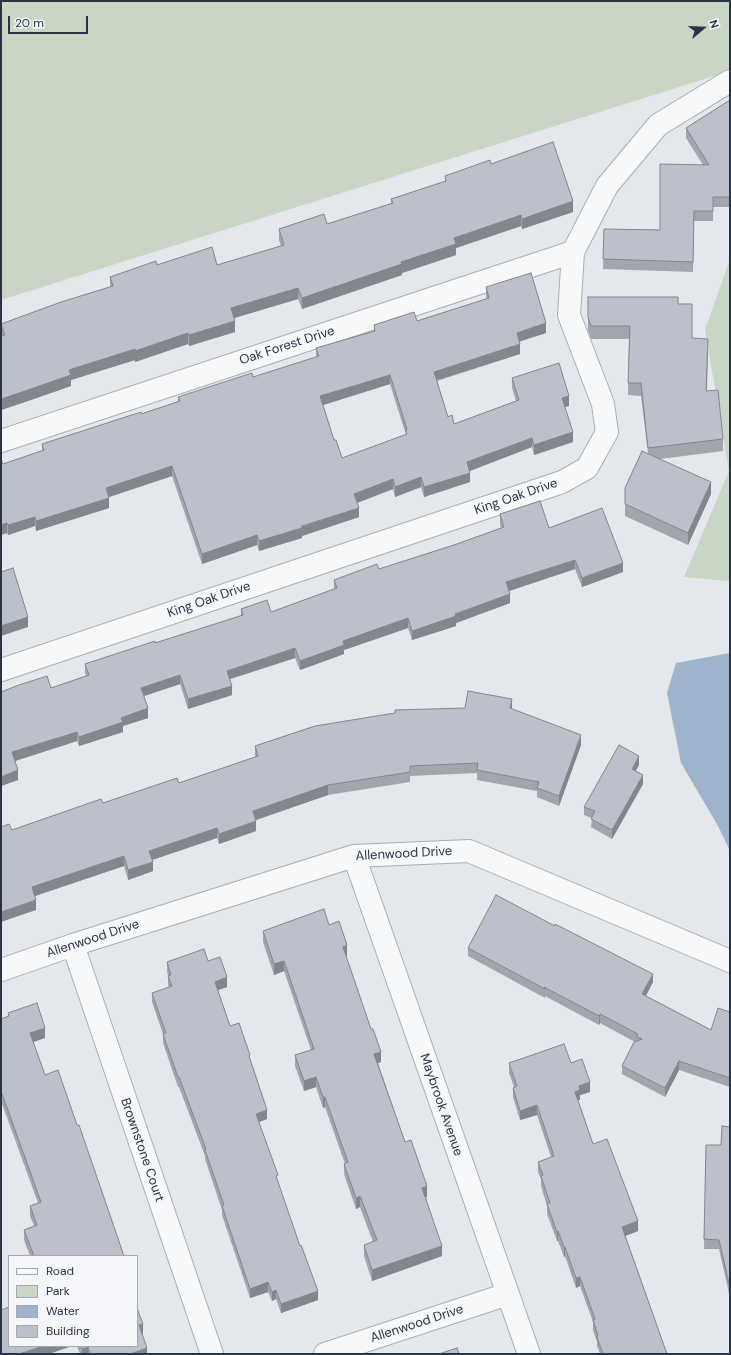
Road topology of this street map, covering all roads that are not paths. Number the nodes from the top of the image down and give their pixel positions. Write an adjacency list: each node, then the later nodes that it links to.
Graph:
1 (730, 81): 2 (street, King Oak Drive)
2 (573, 252): 3 (street, Oak Forest Drive); 4 (street, King Oak Drive)
3 (1, 441)
4 (1, 670)
5 (354, 856): 6 (street, Allenwood Drive); 7 (street, Allenwood Drive); 9 (street, Maybrook Avenue)
6 (72, 945): 8 (street, Allenwood Drive); 10 (street, Brownstone Court)
7 (730, 961)
8 (1, 970)
9 (508, 1294): 11 (street, Allenwood Drive); 12 (street, Maybrook Avenue)
10 (212, 1354)
11 (325, 1354)
12 (529, 1354)

